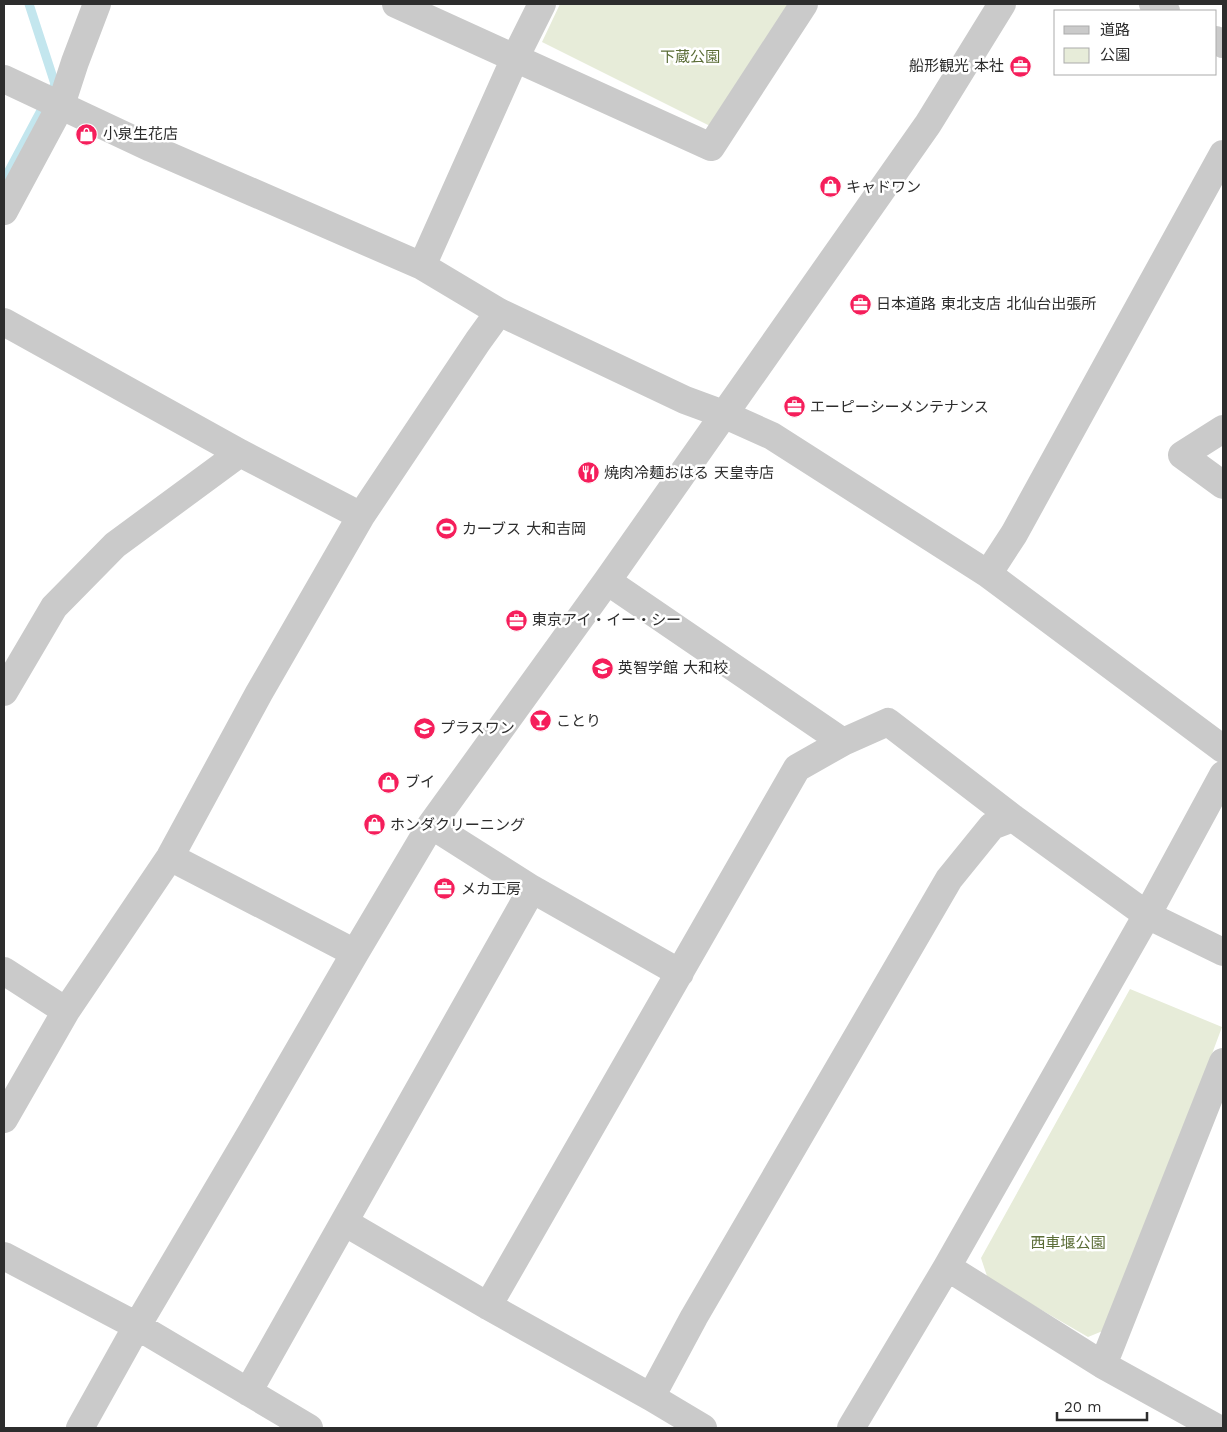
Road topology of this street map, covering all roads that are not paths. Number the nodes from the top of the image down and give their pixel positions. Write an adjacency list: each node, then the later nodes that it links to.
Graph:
1 (97, 4): 10 (street)
2 (396, 4): 8 (street)
3 (542, 4): 8 (street)
4 (804, 4): 8 (street)
5 (1002, 4): 16 (street)
6 (1153, 4): 7 (street)
7 (1164, 10)
8 (514, 58): 13 (street)
9 (4, 79): 10 (street)
10 (60, 105): 12 (street); 13 (street)
11 (1223, 154): 21 (street)
12 (4, 211)
13 (422, 266): 14 (street)
14 (499, 312): 16 (street); 20 (street)
15 (4, 322): 18 (street)
16 (723, 414): 21 (street); 22 (street)
17 (1223, 429): 19 (street)
18 (240, 453): 20 (street); 23 (street)
19 (1223, 485)
20 (362, 516): 29 (street)
21 (988, 574): 25 (street)
22 (607, 581): 24 (street); 28 (street)
23 (4, 692)
24 (843, 742): 27 (street); 35 (street)
25 (1223, 749)
26 (1223, 775): 31 (street)
27 (1012, 818): 31 (street); 46 (street)
28 (431, 825): 30 (street); 33 (street)
29 (170, 857): 33 (street); 36 (street)
30 (532, 888): 35 (street); 39 (street)
31 (1147, 915): 32 (street); 41 (street)
32 (1223, 952)
33 (354, 953): 43 (street)
34 (4, 971): 36 (street)
35 (680, 973): 42 (street)
36 (66, 1011): 38 (street)
37 (1223, 1062): 44 (street)
38 (4, 1119)
39 (344, 1222): 42 (street); 45 (street)
40 (4, 1256): 43 (street)
41 (948, 1266): 44 (street); 50 (street)
42 (488, 1306): 46 (street)
43 (137, 1326): 45 (street); 47 (street)
44 (1103, 1366): 51 (street)
45 (248, 1392): 48 (street)
46 (651, 1397): 49 (street)
47 (80, 1428)
48 (309, 1428)
49 (703, 1428)
50 (851, 1428)
51 (1217, 1428)

